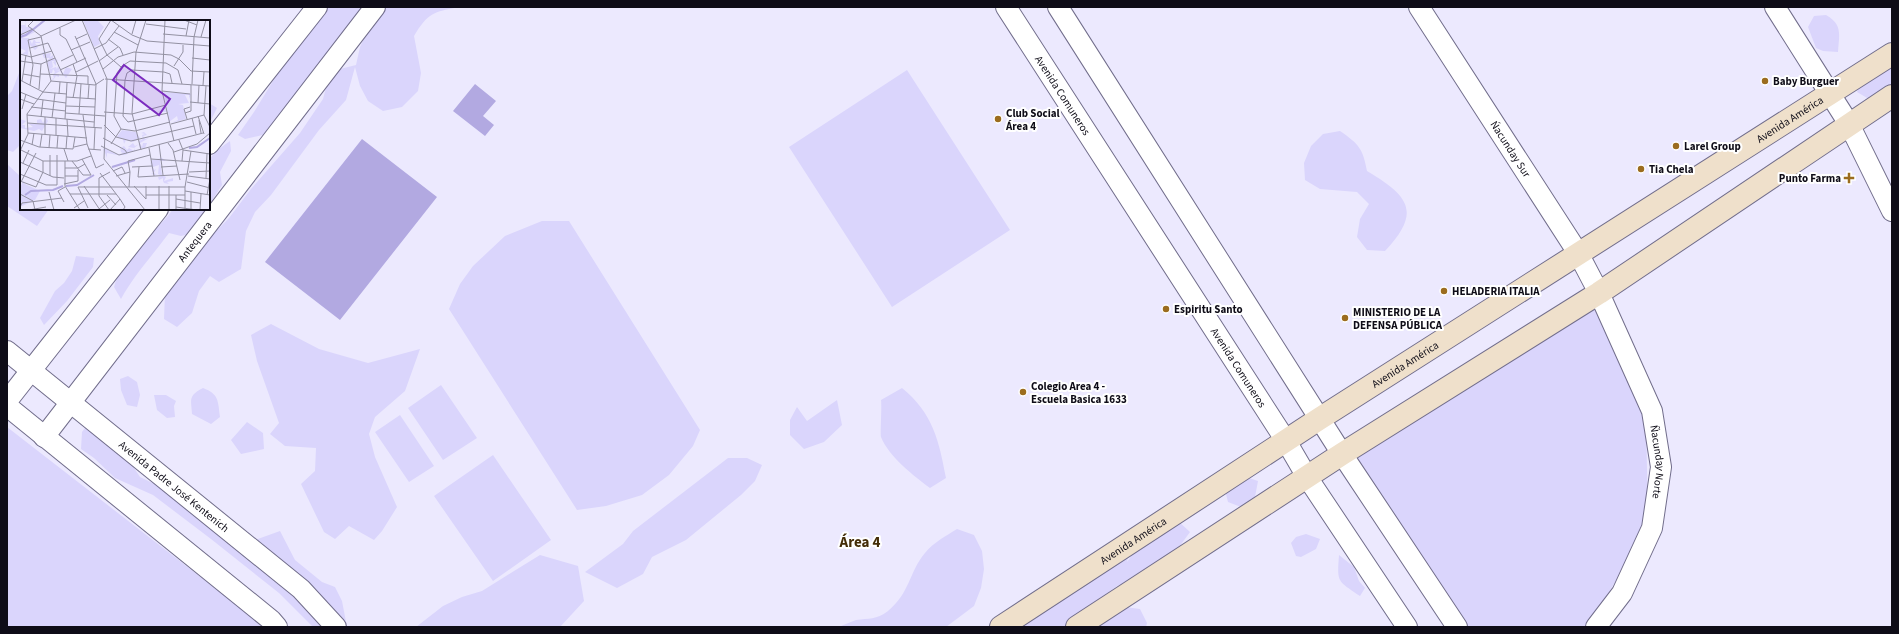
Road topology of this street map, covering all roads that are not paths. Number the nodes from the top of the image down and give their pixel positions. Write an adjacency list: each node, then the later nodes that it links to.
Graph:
1 (317, 7): 11 (street)
2 (376, 7): 19 (street, Antequera)
3 (1006, 7): 23 (street, Avenida Comuneros)
4 (1058, 7): 21 (street)
5 (1419, 7): 14 (street, Ńacunday Sur)
6 (1775, 7): 8 (street)
7 (1892, 54): 8 (main road, Avenida América)
8 (1831, 94): 10 (street); 14 (main road, Avenida América)
9 (1892, 96): 10 (main road)
10 (1849, 124): 13 (street); 15 (main road)
11 (210, 143)
12 (157, 210): 17 (street)
13 (1892, 211)
14 (1578, 253): 15 (street, Ńacunday Sur); 21 (main road, Avenida América)
15 (1598, 293): 24 (main road); 32 (street, Ñacunday Norte)
16 (7, 351): 17 (street, Avenida Padre José Kentenich)
17 (31, 370): 18 (street); 19 (street, Avenida Padre José Kentenich)
18 (7, 401)
19 (71, 403): 22 (street, Antequera); 27 (street, Avenida Padre José Kentenich)
20 (7, 406): 22 (street)
21 (1319, 419): 23 (main road, Avenida América); 24 (street)
22 (44, 437): 26 (street)
23 (1286, 441): 25 (street, Avenida Comuneros); 28 (main road, Avenida América)
24 (1342, 454): 25 (main road); 31 (street)
25 (1307, 477): 29 (main road); 30 (street, Avenida Comuneros)
26 (277, 627)
27 (336, 627)
28 (1001, 627)
29 (1077, 627)
30 (1407, 627)
31 (1457, 627)
32 (1596, 627)

